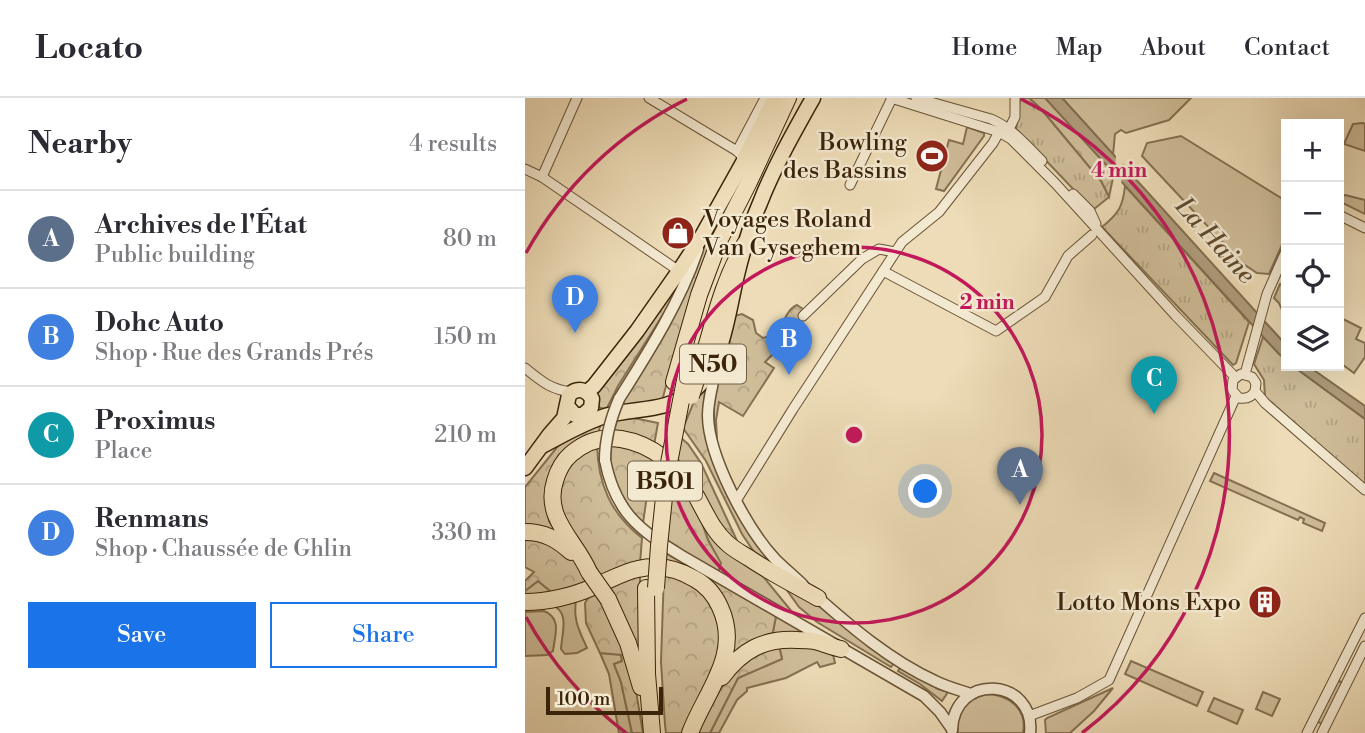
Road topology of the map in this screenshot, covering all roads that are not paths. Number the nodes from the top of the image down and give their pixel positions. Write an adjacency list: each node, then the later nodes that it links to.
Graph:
1 (577, 98): 14 (street)
2 (649, 98): 12 (street)
3 (765, 98): 12 (street)
4 (776, 98): 12 (highway)
5 (788, 98): 29 (highway, B501)
6 (813, 98): 20 (main road, N50)
7 (891, 98): 11 (street); 15 (street)
8 (916, 98): 10 (street)
9 (1015, 98): 10 (street)
10 (1009, 128): 18 (street)
11 (999, 132): 18 (street); 21 (street)
12 (741, 155): 19 (main road)
13 (525, 169): 14 (street)
14 (542, 177): 23 (street)
15 (850, 185)
16 (1344, 218): 17 (street)
17 (1365, 228)
18 (1095, 232): 24 (street); 30 (street)
19 (702, 236): 23 (main road); 47 (street, bridge)
20 (745, 244): 26 (main road, N50); 29 (highway)
21 (895, 252): 24 (street); 25 (street)
22 (1281, 262): 28 (street)
23 (679, 271): 32 (main road)
24 (883, 271): 39 (street)
25 (803, 316)
26 (717, 358): 35 (main road, N50); 39 (street)
27 (525, 368): 32 (street)
28 (1245, 374): 30 (street); 31 (street)
29 (687, 375): 42 (highway, B501, bridge); 42 (highway, B501)
30 (1235, 377): 33 (street)
31 (1253, 394): 33 (street); 38 (street)
32 (570, 396): 34 (main road); 34 (main road); 36 (main road)
33 (1236, 396): 51 (street)
34 (586, 414): 35 (main road); 36 (main road)
35 (608, 415): 36 (main road)
36 (542, 446): 37 (main road)
37 (525, 468)
38 (1365, 493)
39 (736, 501): 43 (street)
40 (525, 532): 41 (highway)
41 (589, 572): 43 (highway); 50 (highway, bridge)
42 (651, 588): 50 (highway, B501); 54 (highway, B501)
43 (818, 598): 49 (street)
44 (525, 602): 48 (highway)
45 (1365, 618): 57 (street)
46 (1365, 646): 58 (street)
47 (841, 649): 48 (highway); 52 (street)
48 (710, 692): 55 (highway)
49 (971, 694): 51 (street); 52 (street)
50 (649, 713): 53 (highway, B501)
51 (1029, 716): 56 (street)
52 (952, 731)
53 (652, 733)
54 (662, 733)
55 (690, 733)
56 (1030, 733)
57 (1307, 733)
58 (1322, 733)

